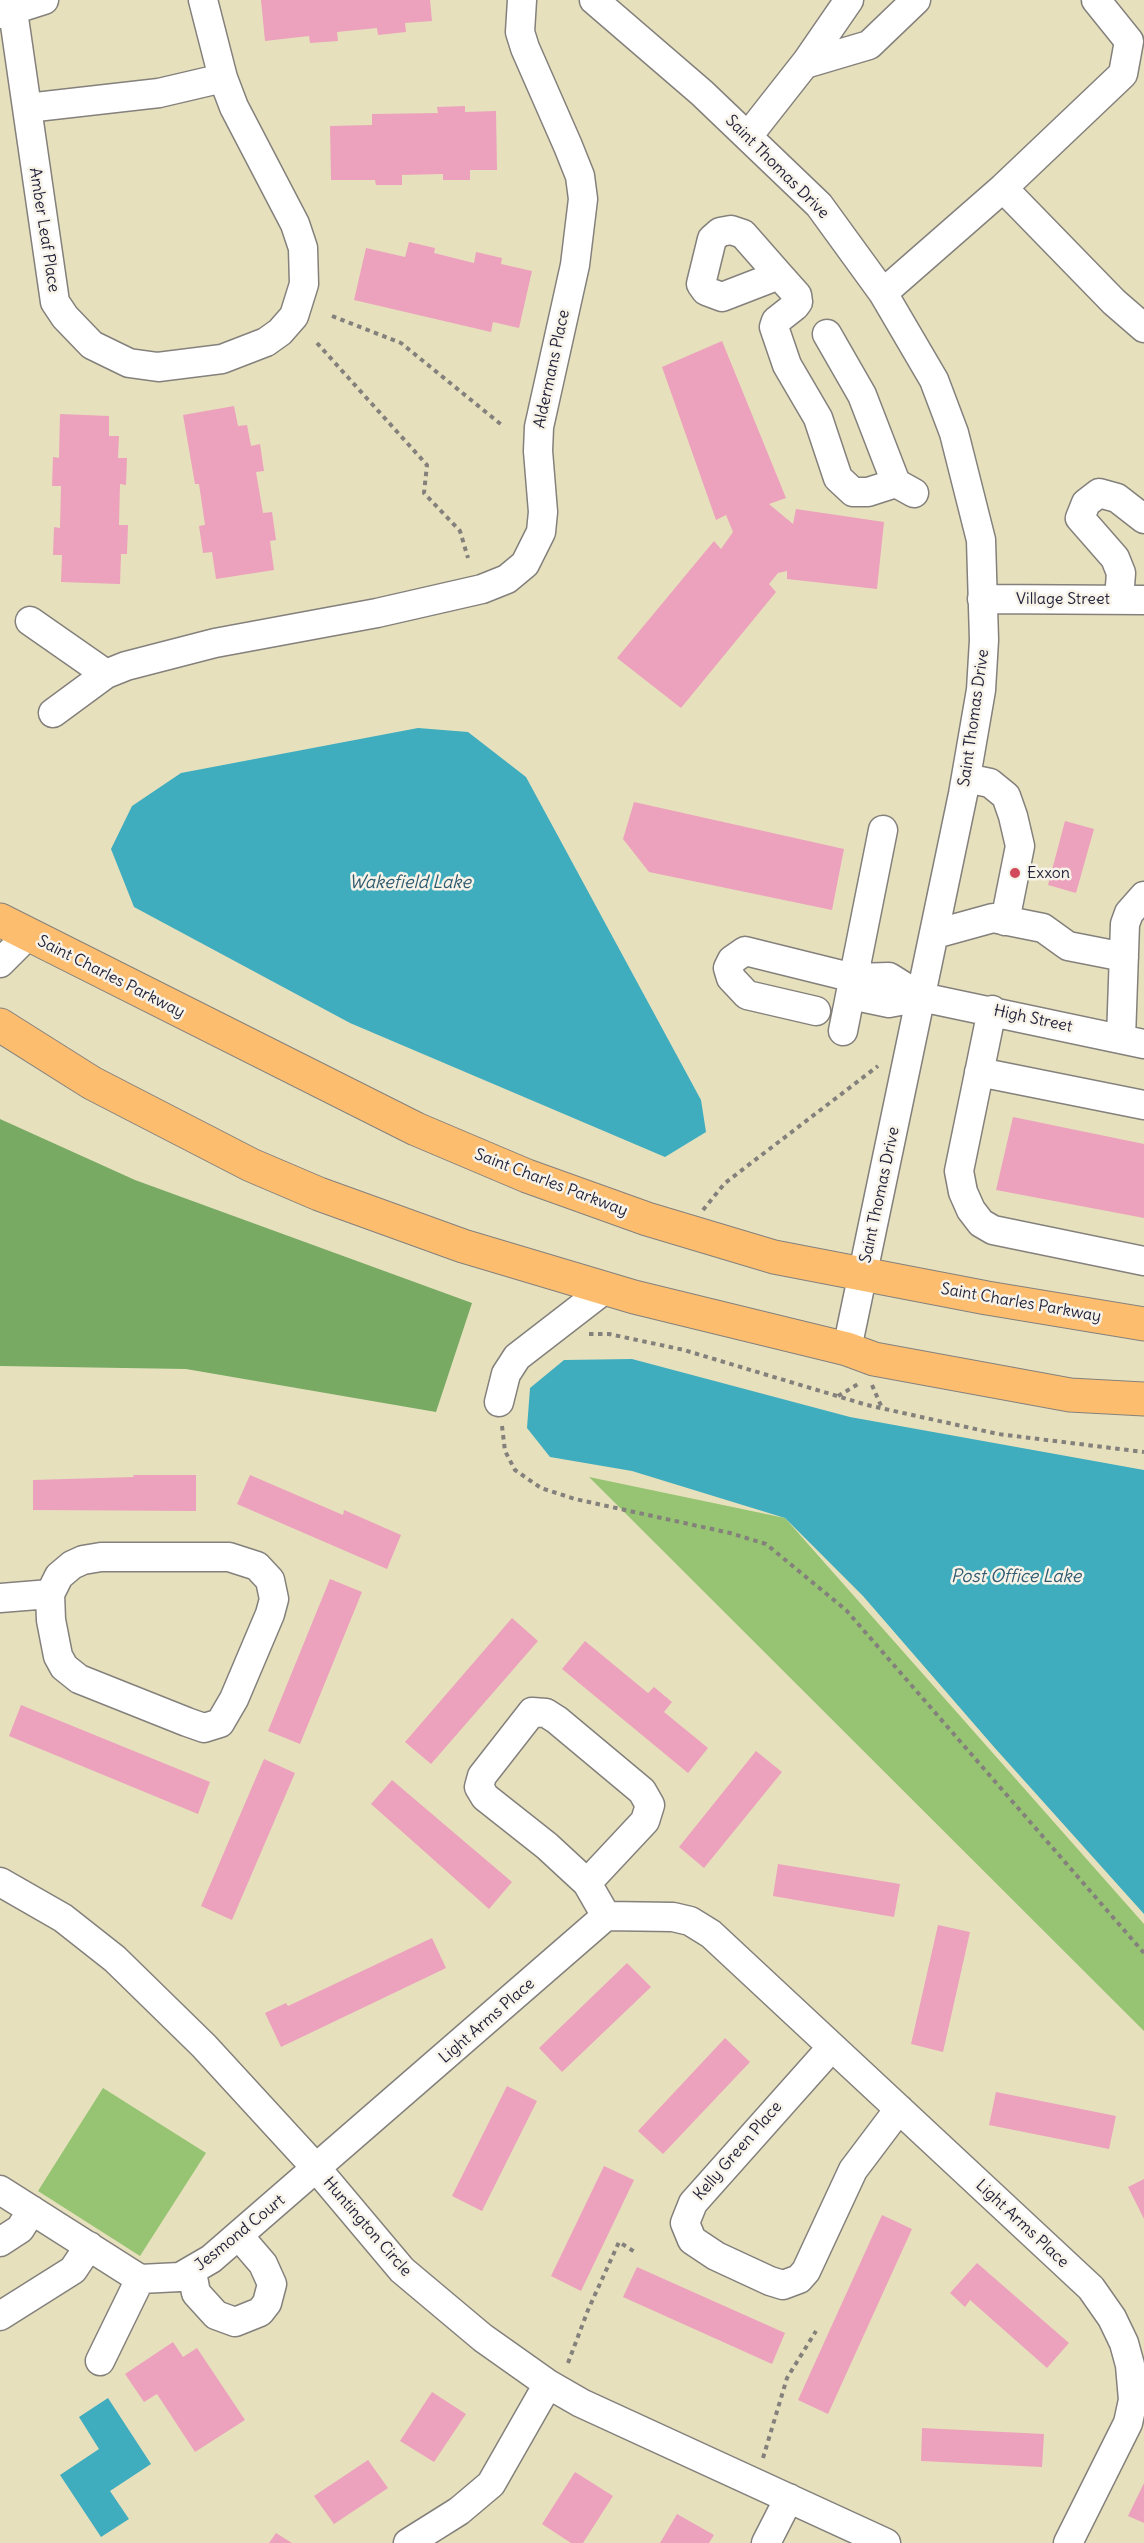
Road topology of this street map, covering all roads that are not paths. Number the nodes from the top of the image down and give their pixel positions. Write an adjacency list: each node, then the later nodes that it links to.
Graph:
1 (44, 0): 8 (street)
2 (203, 0): 10 (street, Amber Leaf Place)
3 (522, 0): 22 (street, Aldermans Place)
4 (594, 0): 12 (street, Saint Thomas Drive)
5 (849, 0): 9 (street)
6 (916, 0): 9 (street)
7 (1096, 0): 13 (street)
8 (7, 13): 11 (street, Amber Leaf Place)
9 (805, 64): 12 (street)
10 (223, 78): 11 (street); 11 (street, Amber Leaf Place)
11 (27, 108)
12 (748, 136): 15 (street, Saint Thomas Drive)
13 (1004, 188): 15 (street); 16 (street)
14 (780, 275): 17 (street)
15 (884, 293): 19 (street, Saint Thomas Drive)
16 (1144, 328)
17 (827, 334)
18 (1144, 519): 20 (street)
19 (982, 598): 20 (street, Village Street); 24 (street, Saint Thomas Drive)
20 (1132, 599)
21 (30, 621): 22 (street)
22 (106, 674): 23 (street)
23 (53, 714)
24 (966, 778): 27 (street); 29 (street, Saint Thomas Drive)
25 (883, 830): 32 (street)
26 (1144, 896): 30 (street)
27 (1005, 921): 29 (street); 30 (street)
28 (14, 927): 31 (street); 42 (main road, Saint Charles Parkway)
29 (935, 934): 33 (street, Saint Thomas Drive)
30 (1124, 957): 38 (street)
31 (0, 963)
32 (854, 978): 33 (street); 35 (street); 37 (street)
33 (921, 997): 34 (street, High Street); 42 (street, Saint Thomas Drive)
34 (992, 1010): 38 (street, High Street); 39 (street)
35 (816, 1011)
36 (0, 1025): 43 (main road)
37 (843, 1031)
38 (1133, 1041)
39 (979, 1072): 40 (street); 41 (street)
40 (1144, 1105)
41 (1144, 1261)
42 (863, 1275): 44 (main road, Saint Charles Parkway); 45 (street, Saint Thomas Drive)
43 (605, 1288): 45 (main road); 47 (street)
44 (1144, 1324)
45 (847, 1349): 46 (main road)
46 (1144, 1399)
47 (499, 1402)
48 (50, 1594): 48 (street); 49 (street)
49 (0, 1598)
50 (0, 1882): 55 (street, Huntington Circle)
51 (587, 1883): 51 (street); 52 (street)
52 (606, 1916): 53 (street, Light Arms Place); 55 (street, Light Arms Place)
53 (831, 2048): 54 (street, Light Arms Place); 54 (street, Kelly Green Place)
54 (899, 2109): 70 (street, Light Arms Place)
55 (317, 2169): 58 (street, Jesmond Court); 65 (street, Huntington Circle)
56 (0, 2190): 57 (street)
57 (32, 2210): 59 (street); 60 (street)
58 (238, 2236): 61 (street, Jesmond Court); 61 (street)
59 (0, 2242)
60 (88, 2246): 62 (street); 63 (street)
61 (192, 2272): 62 (street, Jesmond Court)
62 (140, 2278): 64 (street)
63 (0, 2316)
64 (100, 2361)
65 (548, 2384): 66 (street, Huntington Circle); 67 (street)
66 (789, 2498): 68 (street); 69 (street, Huntington Circle)
67 (408, 2543)
68 (766, 2543)
69 (886, 2543)
70 (1068, 2543)

